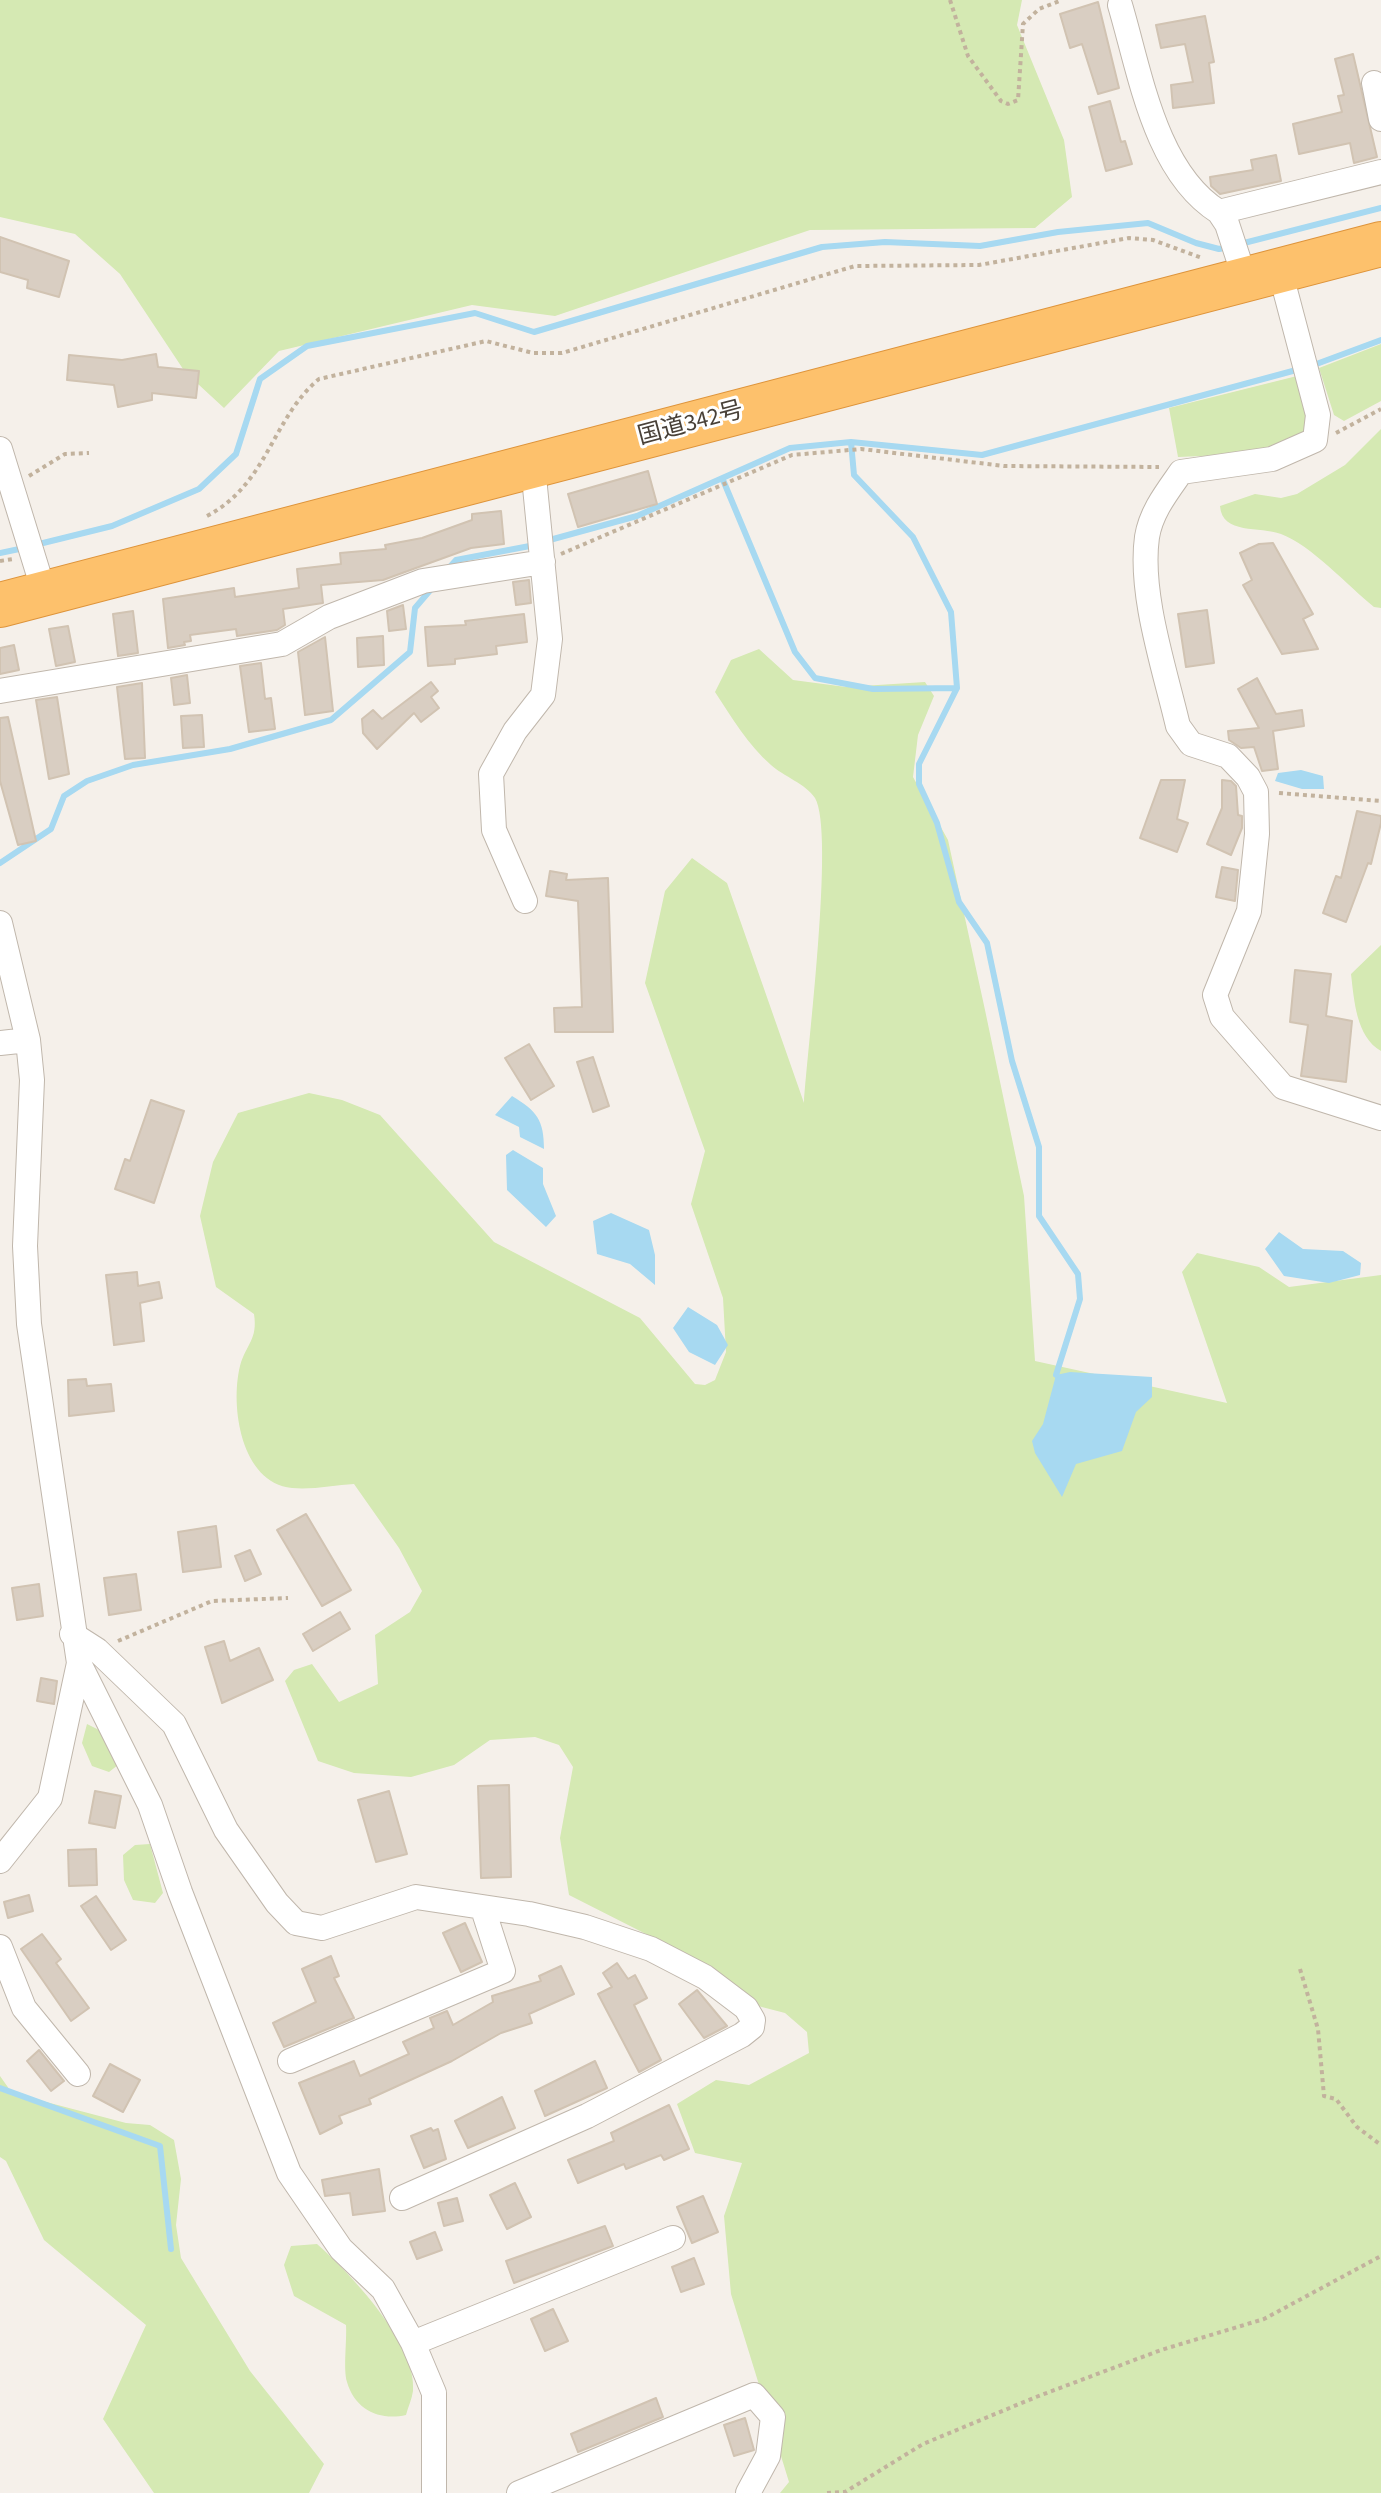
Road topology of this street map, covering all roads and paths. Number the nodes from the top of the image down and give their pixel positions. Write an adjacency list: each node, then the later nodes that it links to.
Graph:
1 (950, 0): 2 (path)
2 (1062, 0)
3 (1120, 5): 7 (street)
4 (1374, 83): 5 (street)
5 (1381, 119)
6 (1381, 172): 7 (street)
7 (1219, 212): 9 (street)
8 (1381, 244): 9 (highway, 国道342号)
9 (1255, 274): 11 (street); 14 (highway, 国道342号); 17 (path)
10 (1381, 409): 11 (path)
11 (1315, 440): 15 (street)
12 (0, 449): 16 (street)
13 (89, 453): 16 (path)
14 (533, 467): 18 (street); 19 (highway, 国道342号)
15 (1181, 472): 18 (path); 22 (street)
16 (13, 486): 19 (street)
17 (199, 519)
18 (543, 562): 21 (street); 24 (street)
19 (45, 595): 20 (highway, 国道342号)
20 (0, 605)
21 (0, 691)
22 (1256, 792): 23 (path); 28 (street)
23 (1381, 801)
24 (525, 901)
25 (0, 923): 26 (street)
26 (28, 1040): 27 (street); 30 (street)
27 (0, 1043)
28 (1381, 1118)
29 (288, 1598): 30 (path)
30 (88, 1656): 31 (street); 32 (street); 41 (street)
31 (0, 1861)
32 (483, 1909): 35 (street); 38 (street)
33 (0, 1947): 36 (street)
34 (1300, 1969): 37 (path)
35 (290, 2061)
36 (78, 2074)
37 (1381, 2145)
38 (402, 2198)
39 (673, 2238): 41 (street)
40 (1381, 2256): 45 (path)
41 (413, 2343): 42 (street)
42 (434, 2493)
43 (519, 2493): 44 (street)
44 (748, 2493)
45 (827, 2493)

